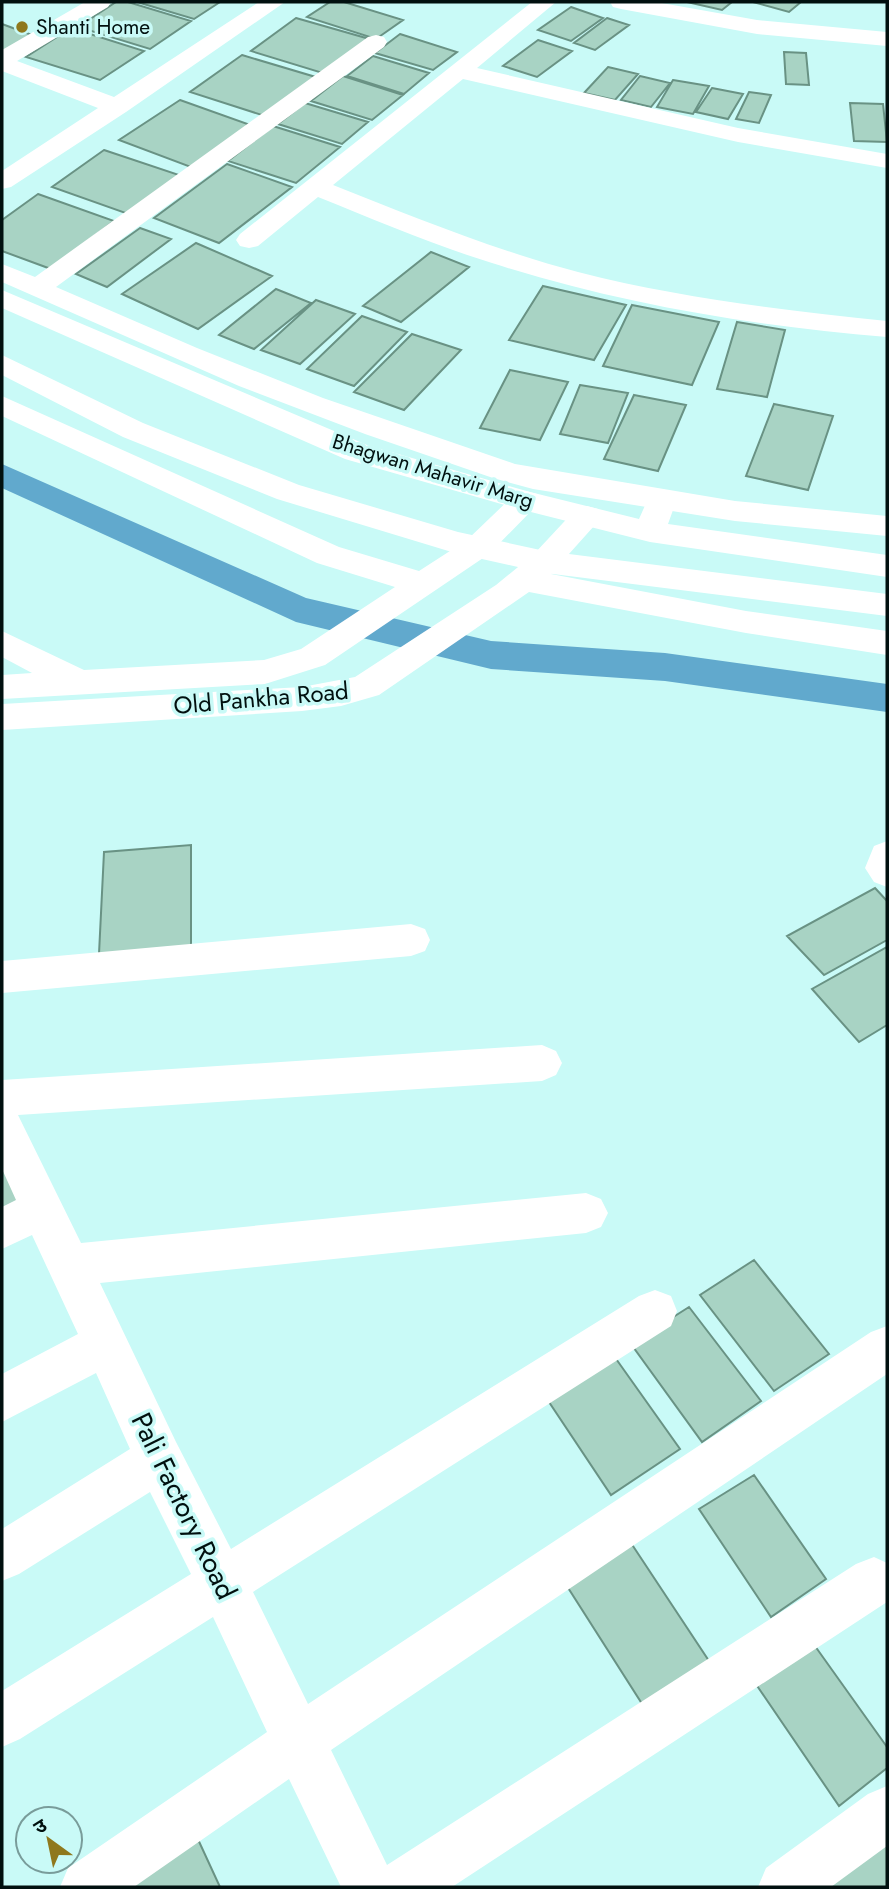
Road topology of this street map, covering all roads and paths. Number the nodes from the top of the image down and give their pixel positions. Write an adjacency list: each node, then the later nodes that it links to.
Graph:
1 (100, 2): 7 (street)
2 (274, 2): 9 (street)
3 (545, 2): 8 (street)
4 (621, 2): 5 (street)
5 (887, 39)
6 (376, 42): 17 (street)
7 (2, 62): 9 (street)
8 (457, 71): 11 (street); 14 (street)
9 (118, 107): 12 (street)
10 (2, 157): 12 (street)
11 (887, 160)
12 (26, 166): 13 (street)
13 (2, 182)
14 (315, 187): 15 (street); 19 (street)
15 (250, 240)
16 (2, 272): 17 (street)
17 (37, 288): 22 (street)
18 (2, 298): 23 (street, Bhagwan Mahavir Marg)
19 (887, 328)
20 (2, 364): 27 (street)
21 (2, 405): 30 (street)
22 (662, 499): 25 (street); 26 (street)
23 (526, 501): 24 (street, Bhagwan Mahavir Marg); 27 (street, Old Pankha Road)
24 (587, 516): 26 (street, Bhagwan Mahavir Marg); 29 (street, Old Pankha Road)
25 (887, 526)
26 (650, 532): 28 (street, Bhagwan Mahavir Marg)
27 (478, 547): 29 (street); 30 (street, Old Pankha Road)
28 (887, 566)
29 (535, 571): 31 (street); 32 (street); 36 (street, Old Pankha Road)
30 (424, 583): 34 (street, Old Pankha Road)
31 (887, 605)
32 (887, 642)
33 (2, 643): 34 (street)
34 (80, 683): 35 (street, Old Pankha Road)
35 (2, 687)
36 (2, 717)
37 (887, 856): 38 (street)
38 (887, 872)
39 (411, 940): 40 (street)
40 (2, 977)
41 (542, 1063): 42 (street)
42 (2, 1098)
43 (2, 1125): 45 (street, Pali Factory Road)
44 (586, 1213): 46 (street)
45 (22, 1219): 46 (street, Pali Factory Road)
46 (69, 1265): 48 (street, Pali Factory Road)
47 (655, 1311): 54 (street)
48 (106, 1343): 50 (street); 51 (street, Pali Factory Road)
49 (887, 1348): 56 (street)
50 (2, 1398)
51 (159, 1459): 52 (street); 54 (street, Pali Factory Road)
52 (2, 1557)
53 (874, 1582): 60 (street)
54 (223, 1584): 55 (street); 56 (street, Pali Factory Road)
55 (2, 1721)
56 (299, 1741): 58 (street); 59 (street, Pali Factory Road)
57 (887, 1813): 61 (street)
58 (87, 1887)
59 (369, 1887)
60 (402, 1887)
61 (785, 1887)

